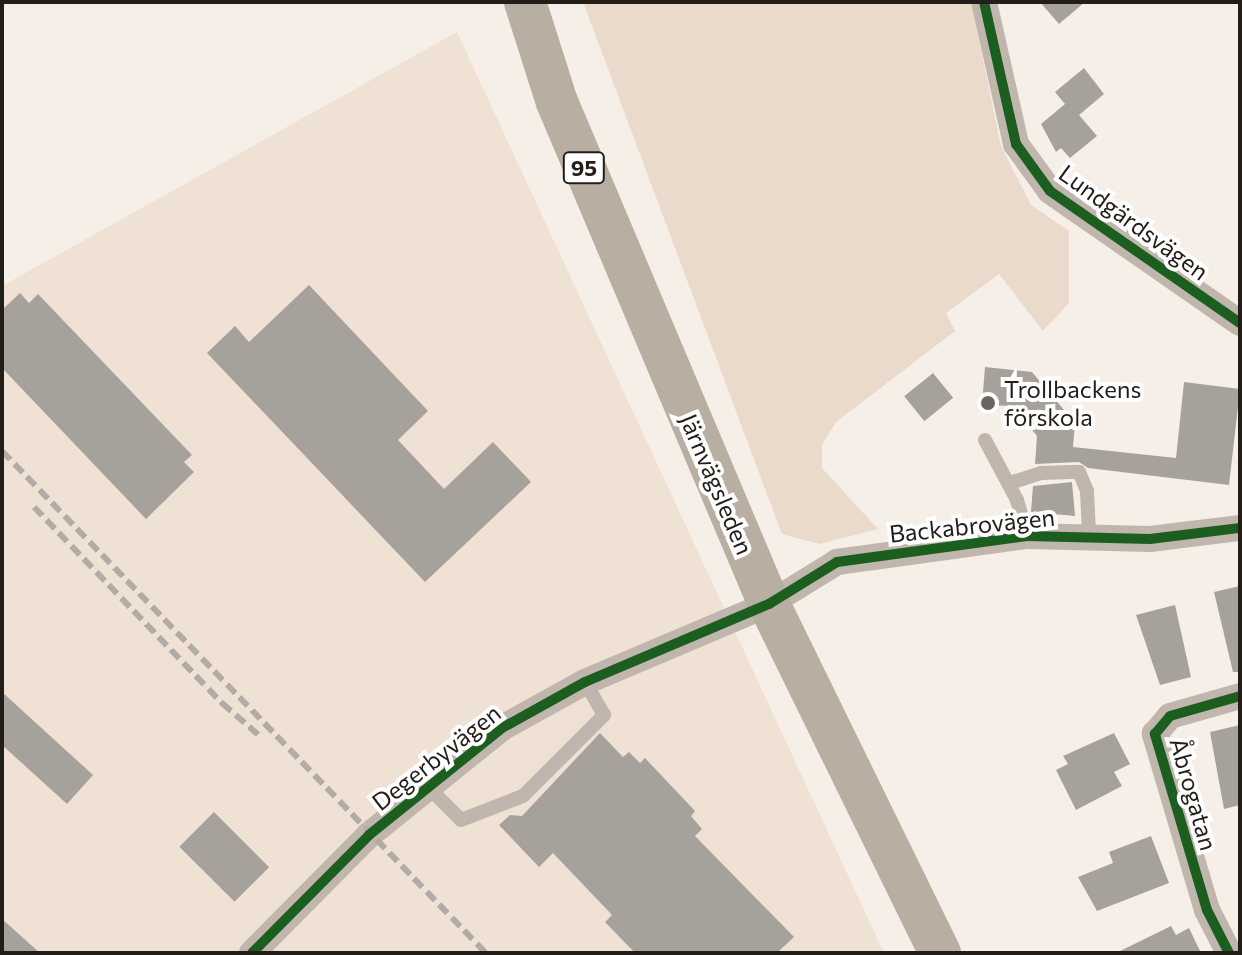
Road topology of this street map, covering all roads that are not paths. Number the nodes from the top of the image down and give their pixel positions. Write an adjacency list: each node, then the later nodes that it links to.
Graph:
1 (525, 2): 9 (main road, Järnvägsleden / 95)
2 (984, 2): 3 (street, Lundgärdsvägen)
3 (1240, 323)
4 (985, 440): 5 (lane)
5 (1010, 483): 7 (lane); 8 (lane)
6 (1240, 528): 7 (street, Backabrovägen)
7 (1089, 534): 8 (street, Backabrovägen)
8 (1027, 536): 9 (street, Backabrovägen)
9 (769, 604): 10 (street, Degerbyvägen); 14 (main road, Järnvägsleden / 95)
10 (585, 682): 12 (street, Degerbyvägen); 12 (lane)
11 (1240, 696): 15 (street, Åbrogatan)
12 (429, 788): 13 (street, Degerbyvägen)
13 (252, 953)
14 (940, 953)
15 (1229, 953)

